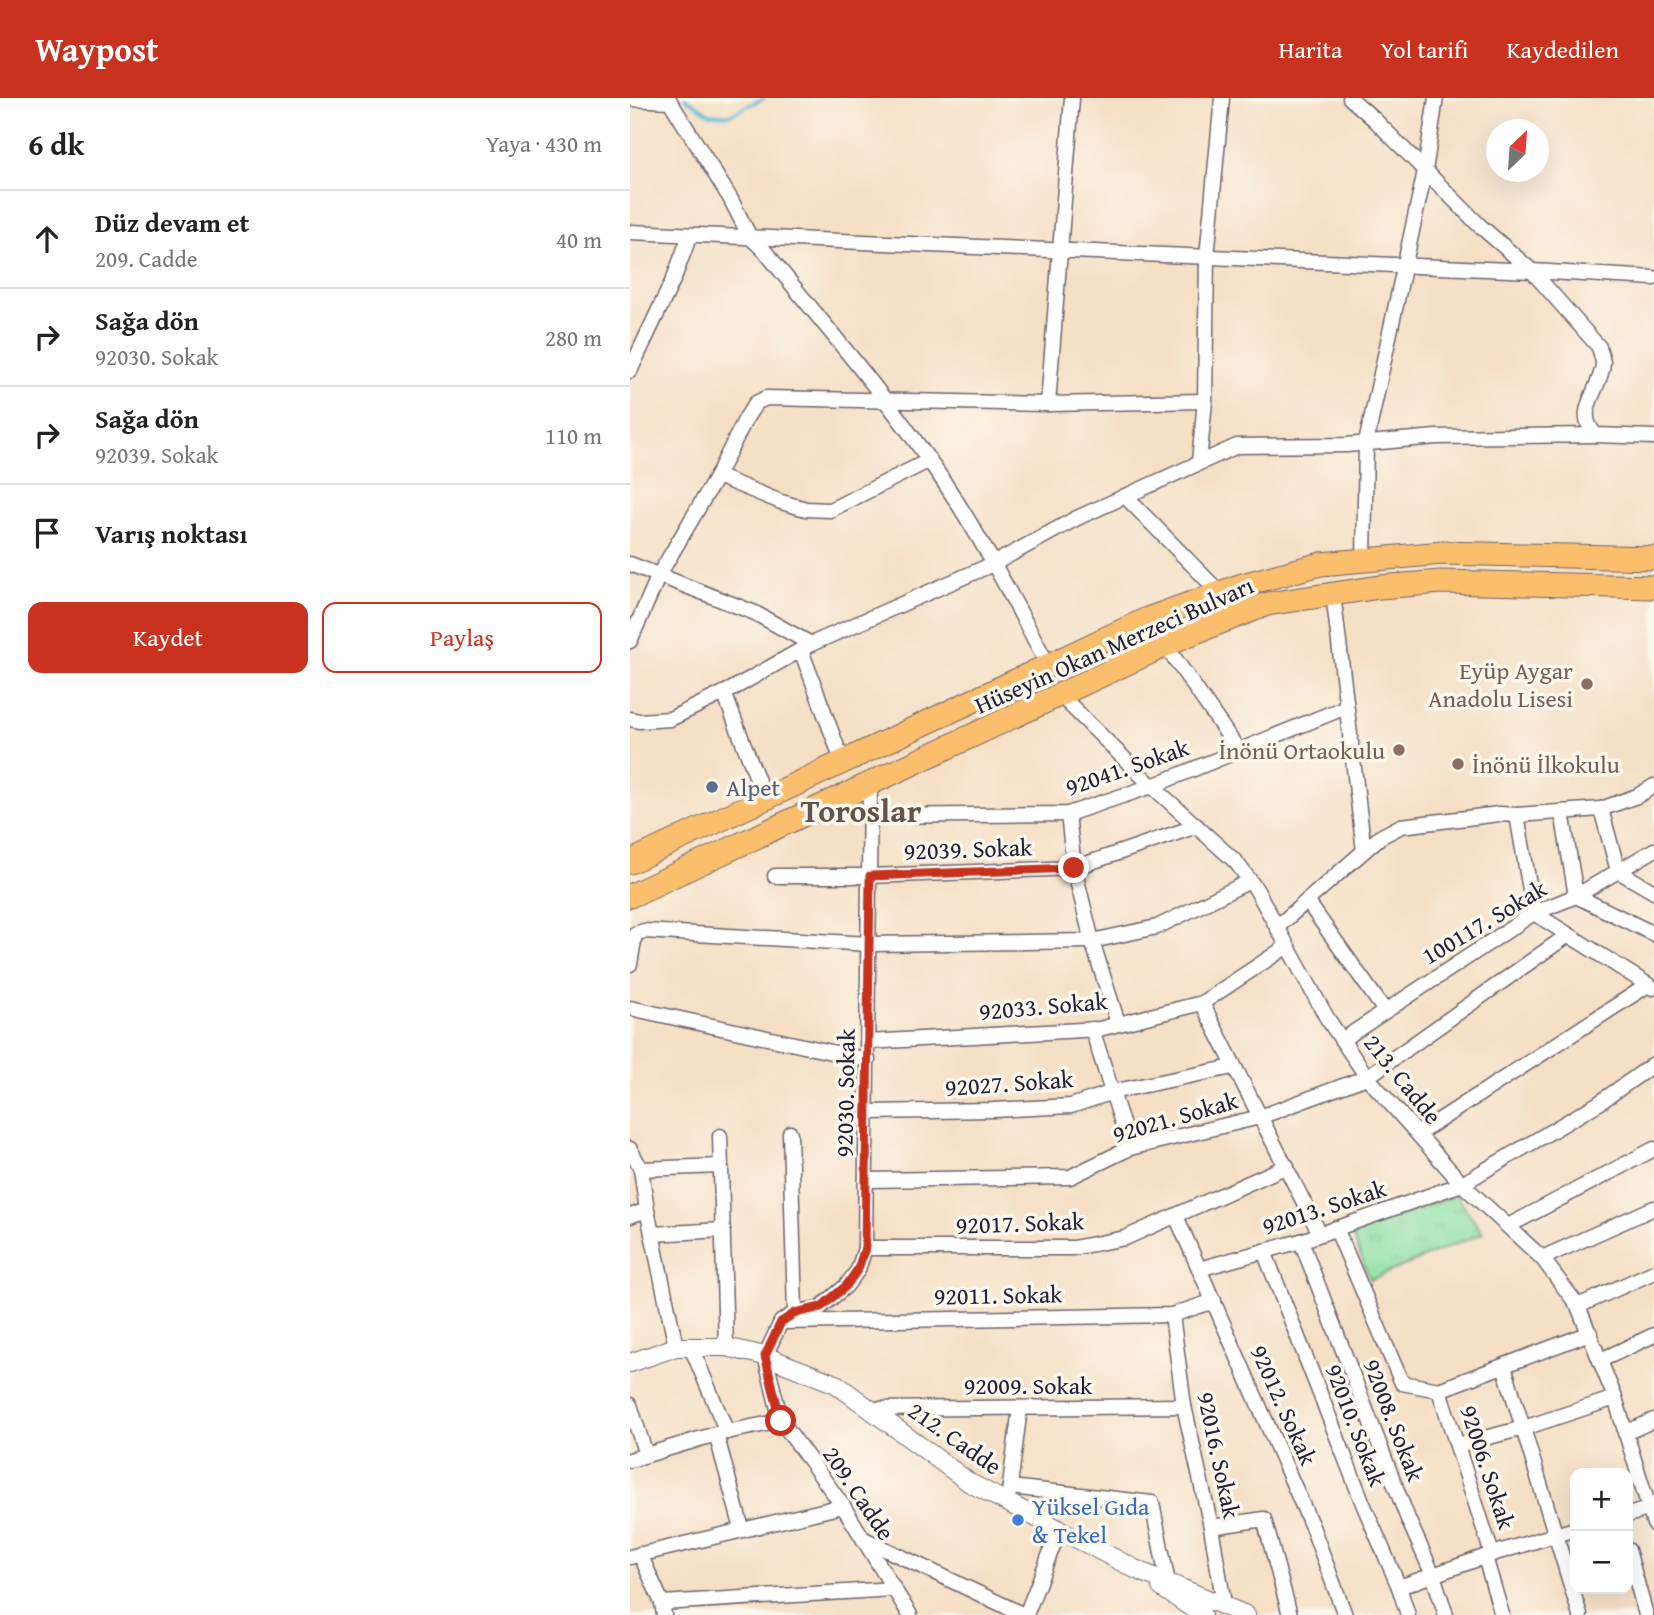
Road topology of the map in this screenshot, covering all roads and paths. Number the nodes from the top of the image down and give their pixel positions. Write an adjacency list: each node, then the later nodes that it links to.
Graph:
1 (1072, 98): 11 (street)
2 (1222, 98): 12 (street)
3 (1350, 98): 7 (street)
4 (1436, 98): 7 (street)
5 (630, 99): 6 (street)
6 (669, 100): 10 (street)
7 (1425, 171): 13 (street); 14 (street)
8 (630, 232): 9 (street)
9 (690, 234): 10 (street); 16 (street)
10 (750, 237): 11 (street); 17 (street)
11 (1060, 251): 12 (street); 19 (street)
12 (1207, 257): 13 (street); 18 (street)
13 (1404, 265): 14 (street); 22 (street)
14 (1532, 271): 15 (street); 20 (street)
15 (1654, 278)
16 (630, 372)
17 (885, 400): 19 (street); 23 (street); 25 (street)
18 (1205, 401): 19 (street); 24 (street)
19 (1048, 404)
20 (1596, 435): 21 (street); 22 (street)
21 (1654, 437)
22 (1366, 443): 24 (street); 28 (street)
23 (930, 460): 25 (street); 30 (street)
24 (1199, 462): 26 (street)
25 (717, 476): 31 (street)
26 (1125, 495): 30 (street); 33 (street)
27 (1654, 558): 28 (main road, Hüseyin Okan Merzeci Bulvarı)
28 (1364, 559): 33 (main road, Hüseyin Okan Merzeci Bulvarı)
29 (630, 564): 31 (street)
30 (993, 564): 37 (street); 38 (street)
31 (659, 575): 35 (street); 37 (street)
32 (1654, 587): 34 (main road, Hüseyin Okan Merzeci Bulvarı)
33 (1220, 593): 38 (main road, Hüseyin Okan Merzeci Bulvarı)
34 (1333, 593): 36 (main road, Hüseyin Okan Merzeci Bulvarı); 41 (street)
35 (630, 641)
36 (1166, 646): 40 (main road, Hüseyin Okan Merzeci Bulvarı); 43 (street)
37 (806, 647): 39 (street); 44 (street)
38 (1048, 665): 44 (main road, Hüseyin Okan Merzeci Bulvarı)
39 (724, 693): 42 (street); 48 (street)
40 (1060, 695): 45 (main road, Hüseyin Okan Merzeci Bulvarı); 46 (street, 213. Cadde)
41 (1346, 707): 43 (street, 92041. Sokak); 56 (street)
42 (630, 719)
43 (1239, 751): 46 (street, 92041. Sokak)
44 (843, 762): 48 (main road, Hüseyin Okan Merzeci Bulvarı)
45 (870, 783): 53 (street, 92030. Sokak); 64 (main road, Hüseyin Okan Merzeci Bulvarı)
46 (1152, 786): 51 (street, 92041. Sokak); 54 (street, 213. Cadde)
47 (1654, 786): 49 (street)
48 (765, 799): 57 (main road, Hüseyin Okan Merzeci Bulvarı)
49 (1601, 809): 50 (street); 59 (street)
50 (1562, 812): 52 (street); 65 (street)
51 (1068, 814): 53 (street, 92041. Sokak); 58 (street)
52 (1517, 815): 56 (street); 67 (street)
53 (870, 816): 61 (street, 92030. Sokak)
54 (1197, 826): 58 (street, 92039. Sokak); 62 (street, 213. Cadde)
55 (1654, 850): 59 (street, 100117. Sokak)
56 (1364, 851): 66 (street)
57 (630, 862)
58 (1074, 868): 61 (street, 92039. Sokak); 71 (street)
59 (1618, 871): 63 (street); 65 (street, 100117. Sokak)
60 (775, 876): 61 (street, 92039. Sokak)
61 (870, 876): 72 (street, 92030. Sokak)
62 (1250, 881): 68 (street, 213. Cadde); 71 (street)
63 (1654, 892)
64 (630, 896)
65 (1576, 896): 67 (street, 100117. Sokak); 69 (street)
66 (1307, 901): 68 (street); 78 (street)
67 (1534, 913): 70 (street); 78 (street, 100117. Sokak)
68 (1277, 927): 73 (street, 213. Cadde)
69 (1654, 934)
70 (1568, 935): 75 (street); 86 (street, 92021. Sokak)
71 (1092, 941): 72 (street); 79 (street)
72 (869, 944): 74 (street); 82 (street, 92030. Sokak)
73 (1286, 947): 76 (street, 92033. Sokak); 81 (street, 213. Cadde)
74 (630, 964)
75 (1651, 987): 91 (street)
76 (1202, 1003): 79 (street, 92033. Sokak); 85 (street)
77 (630, 1008): 83 (street)
78 (1385, 1011): 81 (street, 100117. Sokak)
79 (1118, 1023): 80 (street, 92033. Sokak)
80 (1091, 1029): 82 (street, 92033. Sokak); 87 (street)
81 (1342, 1040): 86 (street, 213. Cadde)
82 (868, 1042): 83 (street, 92030. Sokak)
83 (868, 1060): 88 (street, 92030. Sokak)
84 (1654, 1064): 100 (street, 92013. Sokak)
85 (1233, 1067): 87 (street, 92027. Sokak); 89 (street)
86 (1367, 1077): 89 (street, 92021. Sokak); 91 (street, 213. Cadde)
87 (1112, 1093): 88 (street, 92027. Sokak); 94 (street)
88 (867, 1112): 99 (street, 92030. Sokak)
89 (1259, 1116): 94 (street, 92021. Sokak); 97 (street)
90 (790, 1132): 118 (street)
91 (1418, 1134): 100 (street, 213. Cadde)
92 (720, 1136): 96 (street)
93 (630, 1149): 98 (street)
94 (1130, 1149): 99 (street, 92021. Sokak)
95 (1654, 1149): 105 (street)
96 (721, 1166): 98 (street); 107 (street)
97 (1287, 1166): 104 (street, 92017. Sokak); 109 (street)
98 (641, 1169): 102 (street)
99 (866, 1181): 111 (street, 92030. Sokak)
100 (1462, 1184): 105 (street, 213. Cadde); 106 (street, 92013. Sokak)
101 (1654, 1208): 113 (street)
102 (647, 1210): 103 (street); 108 (street)
103 (630, 1216)
104 (1176, 1216): 111 (street, 92017. Sokak); 114 (street, 92012. Sokak)
105 (1508, 1226): 113 (street, 213. Cadde)
106 (1336, 1228): 109 (street, 92013. Sokak); 129 (street, 92006. Sokak)
107 (723, 1230): 108 (street); 124 (street)
108 (652, 1234): 123 (street)
109 (1320, 1234): 110 (street, 92013. Sokak)
110 (1301, 1241): 112 (street, 92013. Sokak); 158 (street, 92008. Sokak)
111 (865, 1248): 118 (street, 92030. Sokak)
112 (1264, 1251): 114 (street, 92013. Sokak); 160 (street, 92010. Sokak)
113 (1542, 1258): 117 (street, 213. Cadde)
114 (1199, 1269): 116 (street, 92012. Sokak)
115 (1654, 1272): 117 (street)
116 (1214, 1301): 119 (street, 92011. Sokak); 169 (street, 92012. Sokak)
117 (1578, 1306): 121 (street, 213. Cadde)
118 (795, 1313): 120 (street, 92030. Sokak)
119 (1172, 1315): 120 (street, 92011. Sokak); 132 (street, 92016. Sokak)
120 (781, 1322): 125 (street)
121 (1590, 1334): 126 (street, 213. Cadde); 128 (street)
122 (1654, 1335): 126 (street)
123 (684, 1347): 124 (street, 212. Cadde); 127 (street, 212. Cadde); 138 (street)
124 (726, 1347): 125 (street, 212. Cadde)
125 (765, 1356): 134 (street, 212. Cadde); 136 (street, 209. Cadde)
126 (1601, 1360): 130 (street, 213. Cadde)
127 (630, 1363)
128 (1504, 1366): 129 (street); 137 (street)
129 (1439, 1390): 140 (street, 92006. Sokak)
130 (1615, 1398): 137 (street); 139 (street, 213. Cadde)
131 (630, 1405): 141 (street)
132 (1184, 1406): 133 (street, 92009. Sokak); 148 (street, 92016. Sokak)
133 (1020, 1408): 134 (street, 92009. Sokak); 143 (street)
134 (872, 1409): 143 (street, 212. Cadde)
135 (1654, 1420): 139 (street)
136 (781, 1421): 138 (street); 144 (street, 209. Cadde)
137 (1524, 1428): 140 (street); 152 (street)
138 (722, 1433): 141 (street); 150 (street)
139 (1625, 1433): 145 (street, 213. Cadde)
140 (1457, 1445): 155 (street, 92006. Sokak)
141 (646, 1455): 142 (street)
142 (630, 1460)
143 (1009, 1495): 149 (street, 212. Cadde); 159 (street)
144 (843, 1506): 150 (street); 153 (street, 209. Cadde)
145 (1652, 1508): 146 (street); 147 (street, 213. Cadde)
146 (1633, 1514)
147 (1654, 1524)
148 (1211, 1527): 162 (street, 92016. Sokak); 168 (street)
149 (1060, 1528): 157 (street, 212. Cadde); 165 (street)
150 (742, 1529): 154 (street)
151 (1570, 1530): 152 (street)
152 (1554, 1535): 155 (street); 173 (street)
153 (864, 1539): 161 (street, 209. Cadde); 165 (street)
154 (635, 1555): 163 (street)
155 (1488, 1556): 158 (street); 172 (street, 92006. Sokak)
156 (1633, 1568): 174 (street)
157 (1135, 1569): 159 (street, 212. Cadde); 166 (street)
158 (1433, 1575): 160 (street); 171 (street, 92008. Sokak)
159 (1168, 1583): 162 (street, 212. Cadde)
160 (1399, 1587): 170 (street, 92010. Sokak)
161 (894, 1589): 163 (street); 164 (street, 209. Cadde)
162 (1224, 1604): 167 (street, 212. Cadde)
163 (663, 1609)
164 (910, 1615)
165 (1025, 1615)
166 (1202, 1615)
167 (1246, 1615)
168 (1290, 1615)
169 (1345, 1615)
170 (1408, 1615)
171 (1446, 1615)
172 (1502, 1615)
173 (1580, 1615)
174 (1646, 1615)

